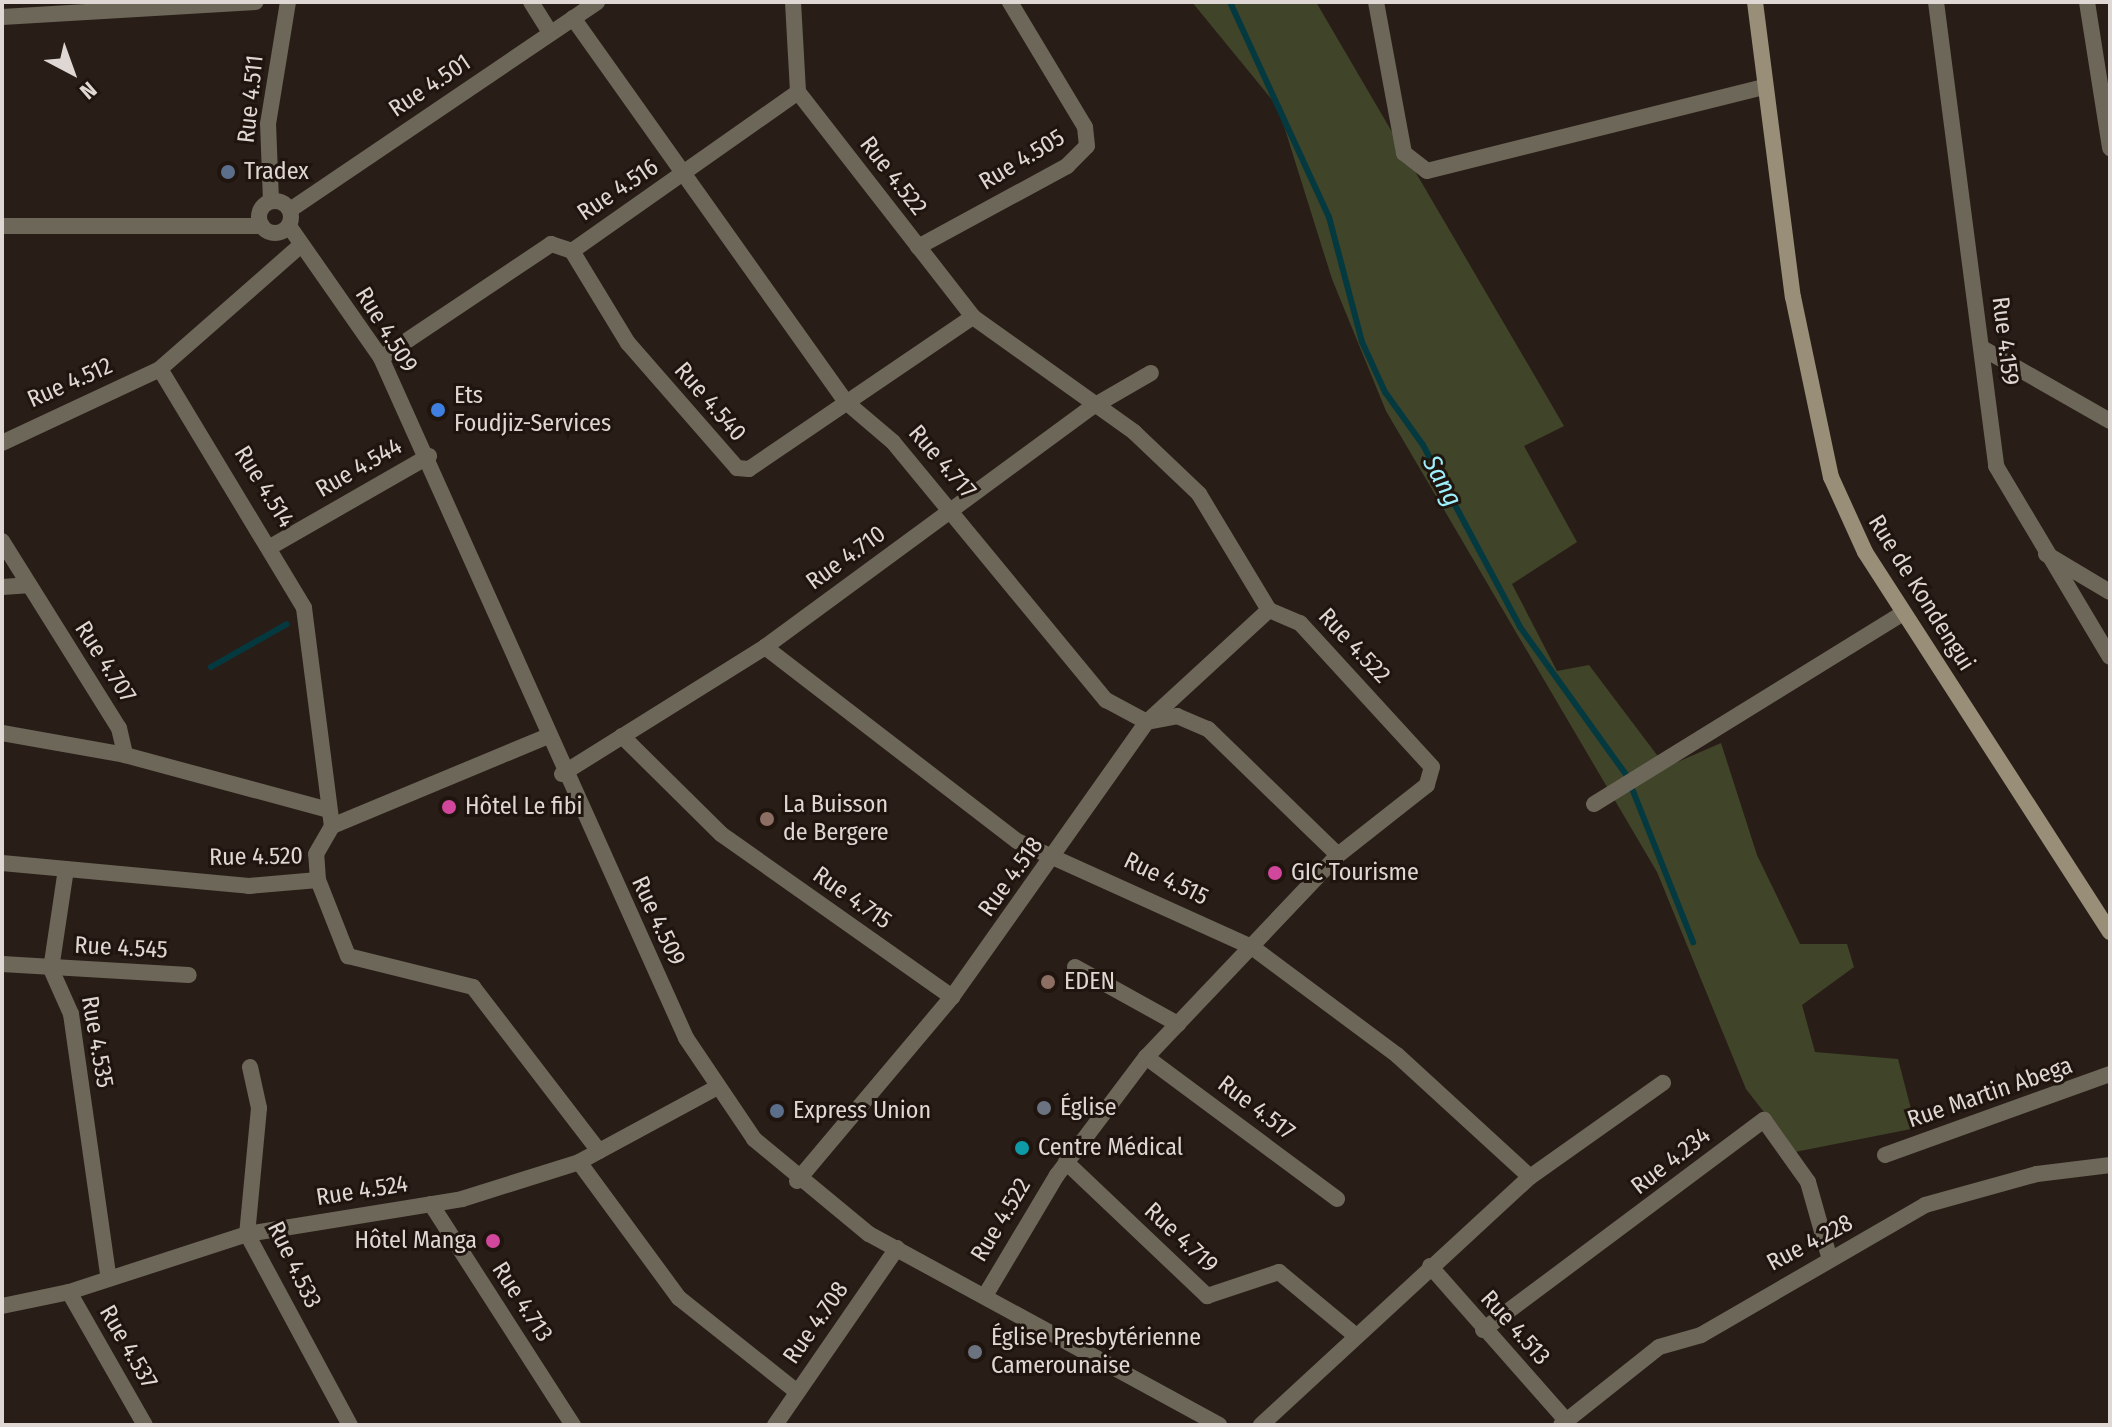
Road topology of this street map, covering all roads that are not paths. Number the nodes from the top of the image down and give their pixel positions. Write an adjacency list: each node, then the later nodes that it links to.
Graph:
1 (256, 2): 11 (street)
2 (288, 2): 18 (street, Rue 4.511)
3 (531, 2): 13 (street)
4 (597, 2): 12 (street, Rue 4.501)
5 (793, 2): 15 (street)
6 (1010, 2): 23 (street, Rue 4.505)
7 (1376, 2): 14 (street)
8 (1755, 2): 14 (main road, Rue de Kondengui)
9 (1936, 2): 26 (street, Rue 4.159)
10 (2087, 2): 16 (street)
11 (2, 17)
12 (573, 18): 13 (street, Rue 4.501); 17 (street, Rue 4.717)
13 (550, 33): 19 (street, Rue 4.501)
14 (1765, 87): 43 (main road, Rue de Kondengui)
15 (798, 92): 17 (street, Rue 4.516); 23 (street, Rue 4.522)
16 (2110, 148)
17 (685, 174): 24 (street, Rue 4.516); 30 (street, Rue 4.717)
18 (271, 201): 19 (street); 21 (street)
19 (289, 218): 21 (street); 22 (street, Rue 4.509)
20 (2, 226): 21 (street)
21 (262, 226)
22 (301, 245): 27 (street, Rue 4.509); 28 (street)
23 (918, 247): 25 (street, Rue 4.522)
24 (572, 251): 27 (street, Rue 4.516); 30 (street, Rue 4.540)
25 (973, 317): 30 (street, Rue 4.540); 31 (street, Rue 4.522)
26 (1982, 348): 32 (street); 38 (street, Rue 4.159)
27 (381, 358): 34 (street, Rue 4.509)
28 (160, 369): 33 (street, Rue 4.512); 37 (street, Rue 4.514)
29 (1151, 373): 31 (street, Rue 4.710)
30 (846, 402): 35 (street, Rue 4.717)
31 (1092, 407): 35 (street, Rue 4.710); 42 (street, Rue 4.522)
32 (2110, 421)
33 (2, 443)
34 (429, 456): 37 (street, Rue 4.544); 49 (street, Rue 4.509)
35 (953, 511): 44 (street, Rue 4.710); 46 (street, Rue 4.717)
36 (2, 541): 39 (street, Rue 4.707)
37 (272, 546): 53 (street, Rue 4.514)
38 (2042, 551): 41 (street); 45 (street, Rue 4.159)
39 (28, 585): 40 (street); 50 (street, Rue 4.707)
40 (2, 587)
41 (2110, 592)
42 (1269, 610): 46 (street, Rue 4.518); 54 (street, Rue 4.522)
43 (1903, 613): 52 (street); 59 (main road, Rue de Kondengui)
44 (765, 647): 48 (street, Rue 4.710); 55 (street, Rue 4.515)
45 (2110, 657)
46 (1147, 722): 54 (street); 55 (street, Rue 4.518)
47 (2, 733): 50 (street)
48 (622, 736): 51 (street, Rue 4.710); 65 (street, Rue 4.715)
49 (546, 737): 51 (street, Rue 4.509); 53 (street, Rue 4.520)
50 (125, 755): 53 (street)
51 (562, 774): 71 (street, Rue 4.509)
52 (1594, 804)
53 (330, 818): 58 (street, Rue 4.520)
54 (1338, 855): 60 (street, Rue 4.522)
55 (1055, 859): 60 (street, Rue 4.515); 65 (street, Rue 4.518)
56 (2, 863): 57 (street, Rue 4.520)
57 (66, 869): 58 (street, Rue 4.520); 63 (street)
58 (318, 880): 72 (street)
59 (2110, 932)
60 (1252, 947): 66 (street, Rue 4.522); 77 (street, Rue 4.515)
61 (2, 964): 63 (street, Rue 4.545)
62 (1075, 967): 66 (street)
63 (51, 969): 64 (street, Rue 4.545); 85 (street, Rue 4.535)
64 (189, 975)
65 (952, 997): 78 (street, Rue 4.518)
66 (1178, 1024): 67 (street, Rue 4.522)
67 (1146, 1057): 75 (street, Rue 4.522); 79 (street, Rue 4.517)
68 (250, 1067): 81 (street, Rue 4.533)
69 (2110, 1074): 73 (street, Rue Martin Abega)
70 (1663, 1083): 77 (street)
71 (716, 1088): 72 (street, Rue 4.524); 78 (street, Rue 4.509)
72 (599, 1151): 74 (street, Rue 4.524)
73 (1885, 1155)
74 (579, 1162): 80 (street, Rue 4.524); 91 (street)
75 (1066, 1162): 87 (street, Rue 4.522); 90 (street, Rue 4.719)
76 (2110, 1165): 83 (street, Rue 4.228)
77 (1530, 1177): 84 (street)
78 (797, 1181): 82 (street, Rue 4.509)
79 (1337, 1199)
80 (431, 1204): 81 (street, Rue 4.524); 95 (street, Rue 4.713)
81 (247, 1234): 85 (street, Rue 4.524); 94 (street, Rue 4.533)
82 (897, 1248): 87 (street, Rue 4.509); 91 (street, Rue 4.708)
83 (1829, 1256): 89 (street, Rue 4.234); 92 (street, Rue 4.228)
84 (1430, 1266): 89 (street, Rue 4.513); 90 (street)
85 (108, 1274): 86 (street, Rue 4.524)
86 (69, 1292): 88 (street, Rue 4.524); 93 (street, Rue 4.537)
87 (986, 1294): 97 (street, Rue 4.509)
88 (2, 1306)
89 (1483, 1330): 92 (street, Rue 4.513)
90 (1355, 1335): 98 (street)
91 (797, 1392): 96 (street, Rue 4.708)
92 (1571, 1421)
93 (145, 1425)
94 (350, 1425)
95 (573, 1425)
96 (775, 1425)
97 (1219, 1425)
98 (1261, 1425)

